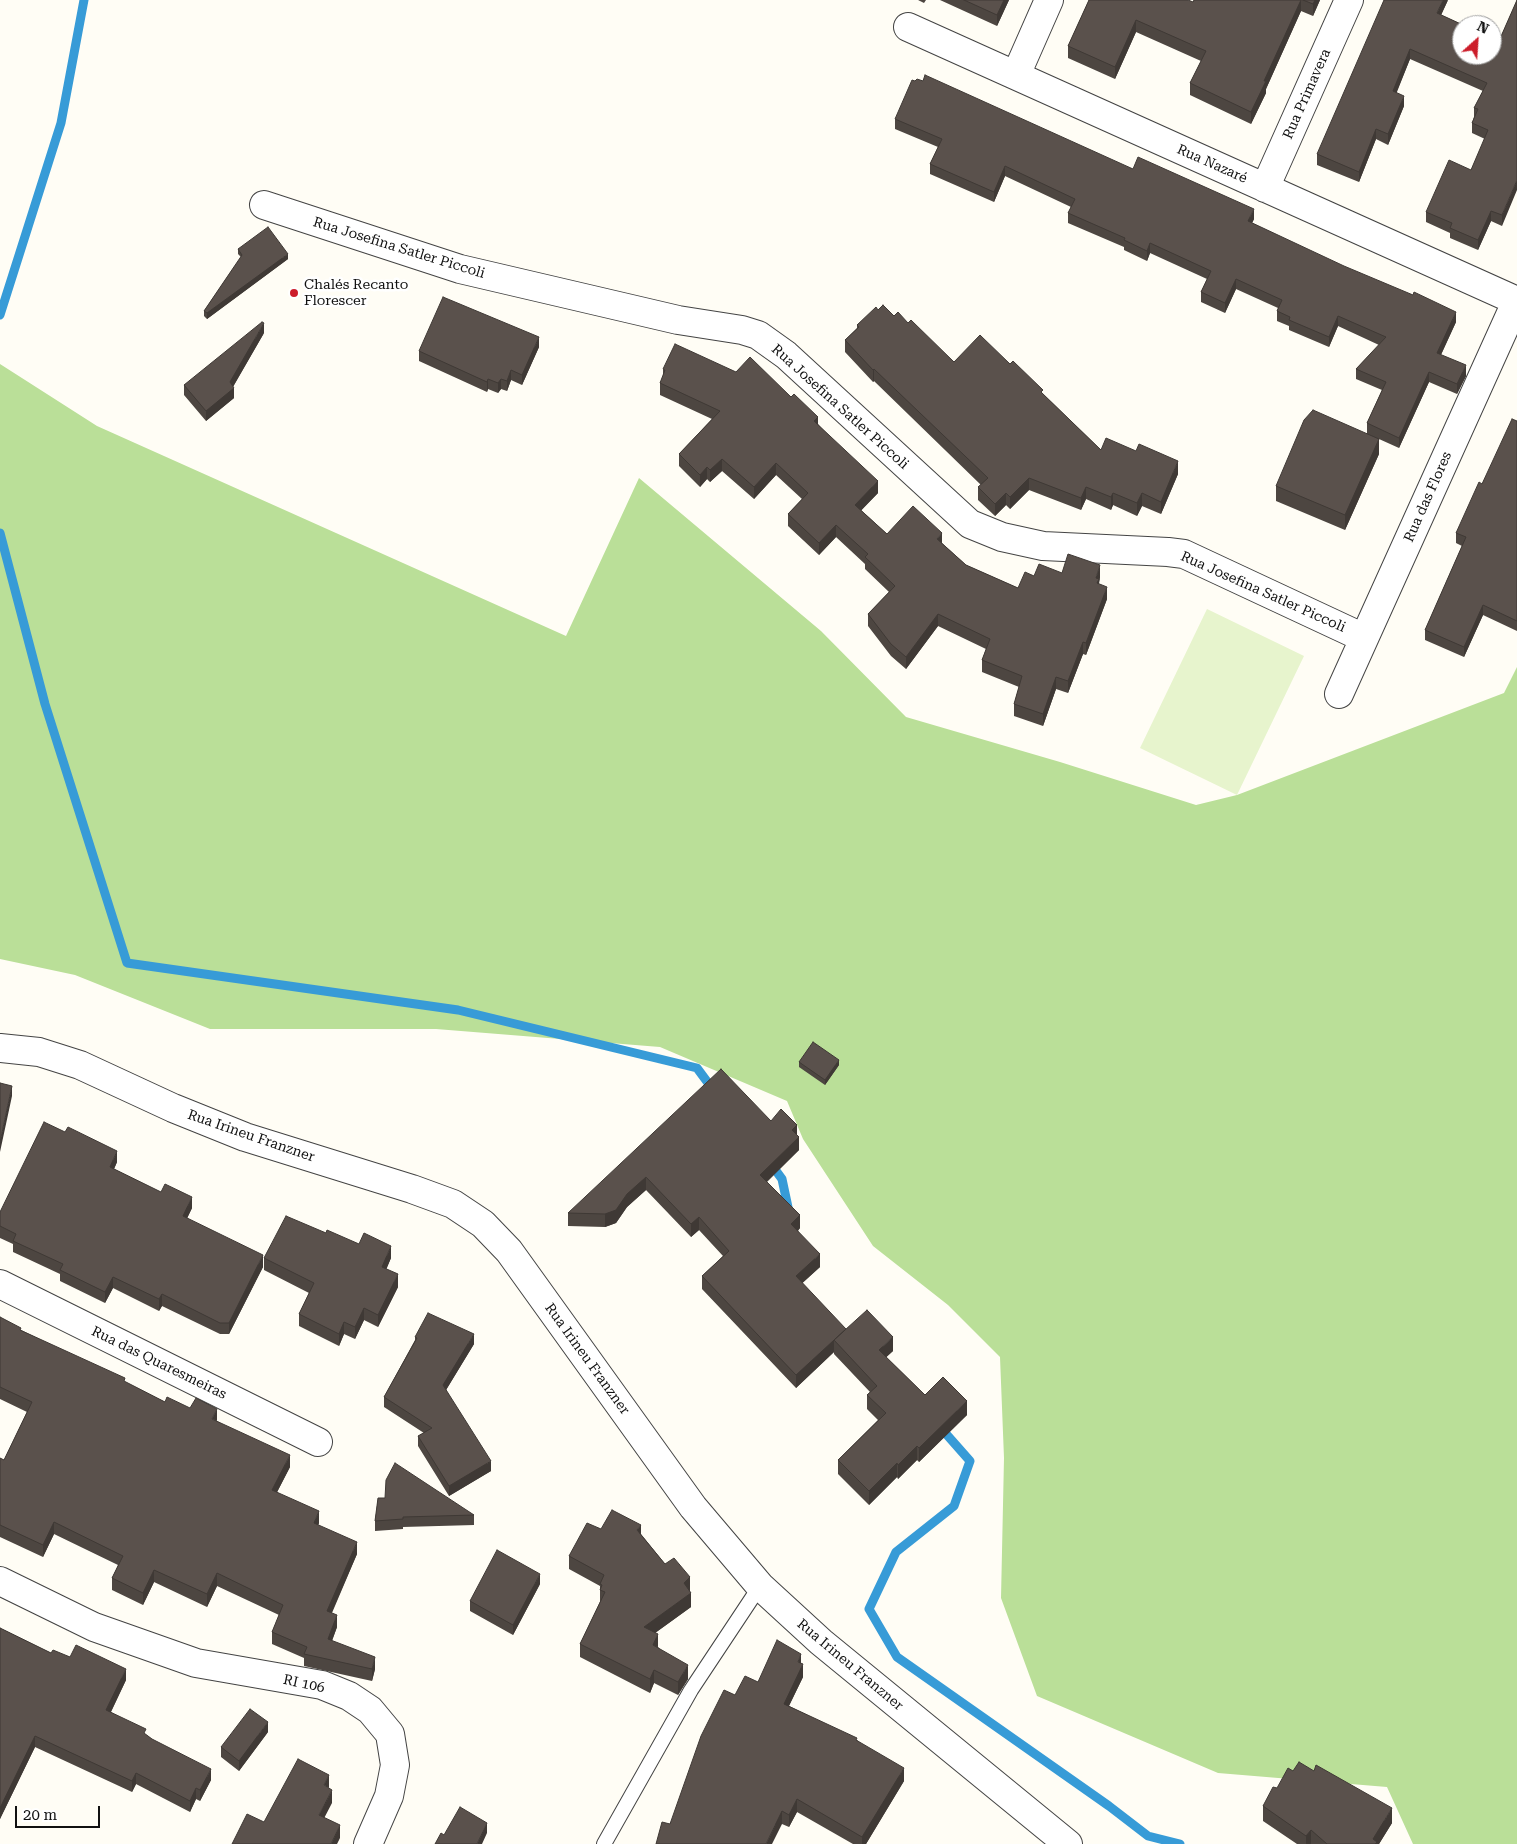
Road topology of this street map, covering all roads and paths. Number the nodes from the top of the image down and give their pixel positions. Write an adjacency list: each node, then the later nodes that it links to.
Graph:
1 (1050, 0): 4 (street)
2 (1349, 0): 5 (street, Rua Primavera)
3 (908, 27): 4 (street, Rua Nazaré)
4 (1016, 75): 5 (street, Rua Nazaré)
5 (1265, 188): 7 (street, Rua Nazaré)
6 (264, 205): 8 (street, Rua Josefina Satler Piccoli)
7 (1517, 300): 8 (street, Rua das Flores)
8 (1364, 638): 9 (street, Rua das Flores)
9 (1339, 694)
10 (0, 1048): 14 (street, Rua Irineu Franzner)
11 (0, 1284): 12 (street, Rua das Quaresmeiras)
12 (318, 1442)
13 (0, 1581): 15 (street, RI 106)
14 (760, 1586): 16 (lane); 17 (street, Rua Irineu Franzner)
15 (368, 1844)
16 (604, 1844)
17 (1068, 1844)

